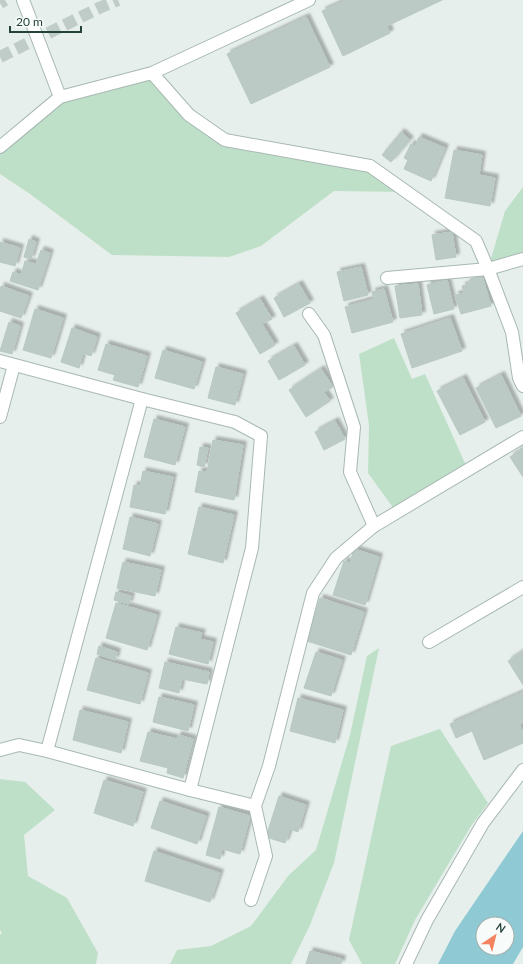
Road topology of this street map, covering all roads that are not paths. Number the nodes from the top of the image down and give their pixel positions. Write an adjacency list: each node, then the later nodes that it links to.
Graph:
1 (23, 0): 4 (street)
2 (309, 0): 3 (street)
3 (152, 73): 4 (street); 7 (street)
4 (60, 97): 5 (street)
5 (0, 147)
6 (523, 259): 7 (street)
7 (488, 269): 8 (street); 12 (street)
8 (387, 278)
9 (309, 314): 16 (street)
10 (0, 361): 11 (street)
11 (14, 365): 13 (street); 14 (street)
12 (522, 379)
13 (142, 399): 20 (street); 22 (street)
14 (0, 417)
15 (523, 437): 16 (street)
16 (374, 526): 23 (street)
17 (523, 587): 18 (street)
18 (429, 642)
19 (0, 750): 20 (street)
20 (47, 751): 22 (street)
21 (523, 770): 25 (street)
22 (190, 790): 23 (street)
23 (254, 806): 24 (street)
24 (251, 900)
25 (406, 964)

